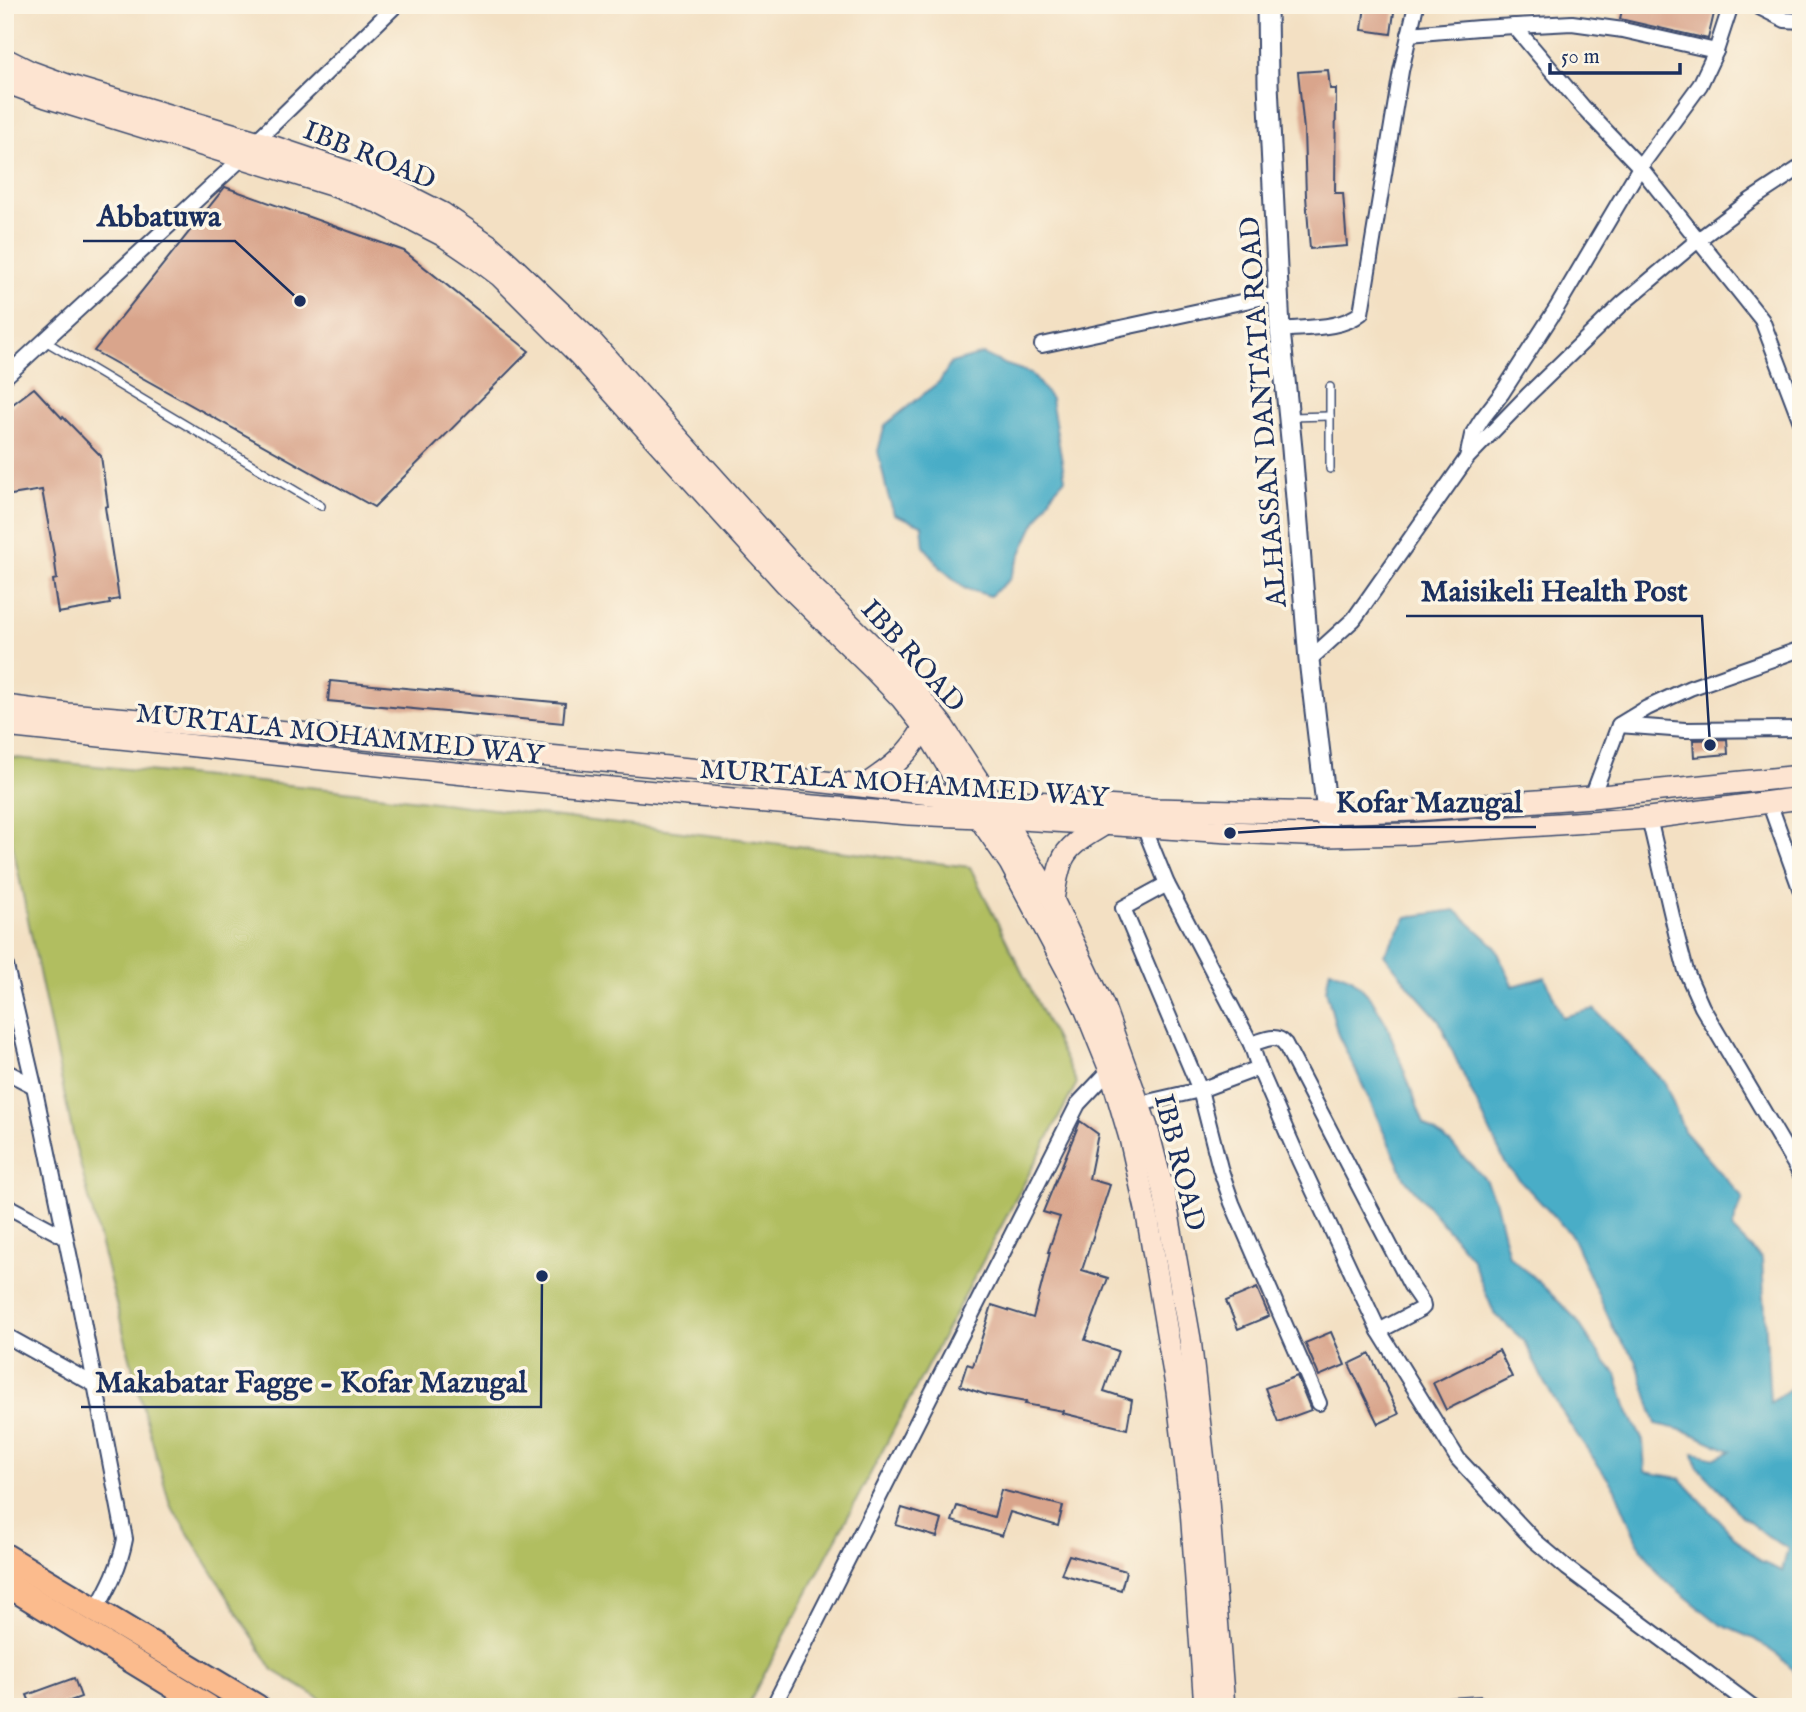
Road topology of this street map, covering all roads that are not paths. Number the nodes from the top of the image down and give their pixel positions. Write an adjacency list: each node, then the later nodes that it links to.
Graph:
1 (396, 5): 12 (street)
2 (1267, 5): 17 (street, ALHASSAN DANTATA ROAD)
3 (1416, 5): 8 (street)
4 (1731, 5): 9 (street)
5 (1755, 5): 6 (street)
6 (1801, 21)
7 (1514, 26): 8 (street); 9 (street); 14 (street)
8 (1409, 34): 18 (street)
9 (1716, 51): 14 (street)
10 (5, 59): 12 (main road, IBB ROAD)
11 (5, 82): 13 (main road, IBB ROAD)
12 (256, 141): 13 (street); 45 (main road, IBB ROAD)
13 (242, 158): 19 (street); 35 (main road, IBB ROAD)
14 (1640, 167): 16 (street); 27 (street)
15 (1801, 167): 16 (street)
16 (1698, 240): 23 (street); 27 (street)
17 (1278, 293): 18 (street, ALHASSAN DANTATA ROAD); 20 (street)
18 (1280, 330): 25 (street, ALHASSAN DANTATA ROAD)
19 (45, 341): 21 (street); 29 (lane)
20 (1042, 345)
21 (5, 377)
22 (1330, 387): 24 (lane)
23 (1798, 404): 26 (street)
24 (1330, 416): 25 (lane); 28 (lane)
25 (1289, 417): 31 (street, ALHASSAN DANTATA ROAD)
26 (1801, 422)
27 (1467, 458): 31 (street)
28 (1330, 469)
29 (321, 506)
30 (1801, 649): 33 (street)
31 (1309, 660): 46 (street, ALHASSAN DANTATA ROAD)
32 (5, 706): 37 (main road, MURTALA MOHAMMED WAY)
33 (1619, 725): 36 (street); 41 (street)
34 (5, 726): 38 (main road, MURTALA MOHAMMED WAY)
35 (924, 727): 40 (main road); 42 (main road, IBB ROAD)
36 (1801, 729)
37 (288, 732): 38 (main road); 40 (main road, MURTALA MOHAMMED WAY)
38 (286, 756): 45 (main road, MURTALA MOHAMMED WAY)
39 (1801, 776): 41 (main road, MURTALA MOHAMMED WAY)
40 (864, 786): 42 (main road, MURTALA MOHAMMED WAY)
41 (1592, 797): 46 (main road, MURTALA MOHAMMED WAY)
42 (967, 798): 45 (main road, IBB ROAD)
43 (1801, 798): 44 (main road, MURTALA MOHAMMED WAY)
44 (1769, 802): 48 (main road, MURTALA MOHAMMED WAY); 53 (street)
45 (985, 809): 46 (main road, MURTALA MOHAMMED WAY); 47 (main road, MURTALA MOHAMMED WAY); 58 (main road, IBB ROAD)
46 (1327, 813): 51 (street, ALHASSAN DANTATA ROAD)
47 (1003, 818): 49 (main road, MURTALA MOHAMMED WAY); 54 (main road, IBB ROAD)
48 (1649, 818): 51 (main road, MURTALA MOHAMMED WAY); 63 (street)
49 (1105, 824): 50 (main road, MURTALA MOHAMMED WAY); 54 (main road)
50 (1144, 827): 51 (main road, MURTALA MOHAMMED WAY); 52 (street)
51 (1327, 836)
52 (1167, 884): 56 (street); 61 (street)
53 (1801, 891)
54 (1053, 900): 62 (main road, IBB ROAD)
55 (5, 962): 60 (street)
56 (1251, 1044): 57 (street); 66 (street)
57 (1259, 1068): 61 (street); 66 (street)
58 (1110, 1070): 76 (street); 77 (main road, IBB ROAD)
59 (5, 1071): 60 (street)
60 (34, 1086): 65 (street)
61 (1200, 1090): 62 (street); 69 (street)
62 (1139, 1104): 78 (main road, IBB ROAD)
63 (1801, 1175)
64 (5, 1205): 65 (street)
65 (65, 1237): 68 (street)
66 (1379, 1331): 80 (street)
67 (5, 1335): 68 (street)
68 (94, 1385): 72 (street)
69 (1319, 1403)
70 (5, 1556): 72 (highway)
71 (5, 1583): 74 (highway)
72 (96, 1610): 75 (highway)
73 (1480, 1700): 79 (lane)
74 (208, 1707)
75 (257, 1707)
76 (773, 1707)
77 (1205, 1707)
78 (1224, 1707)
79 (1368, 1707)
80 (1753, 1707)

